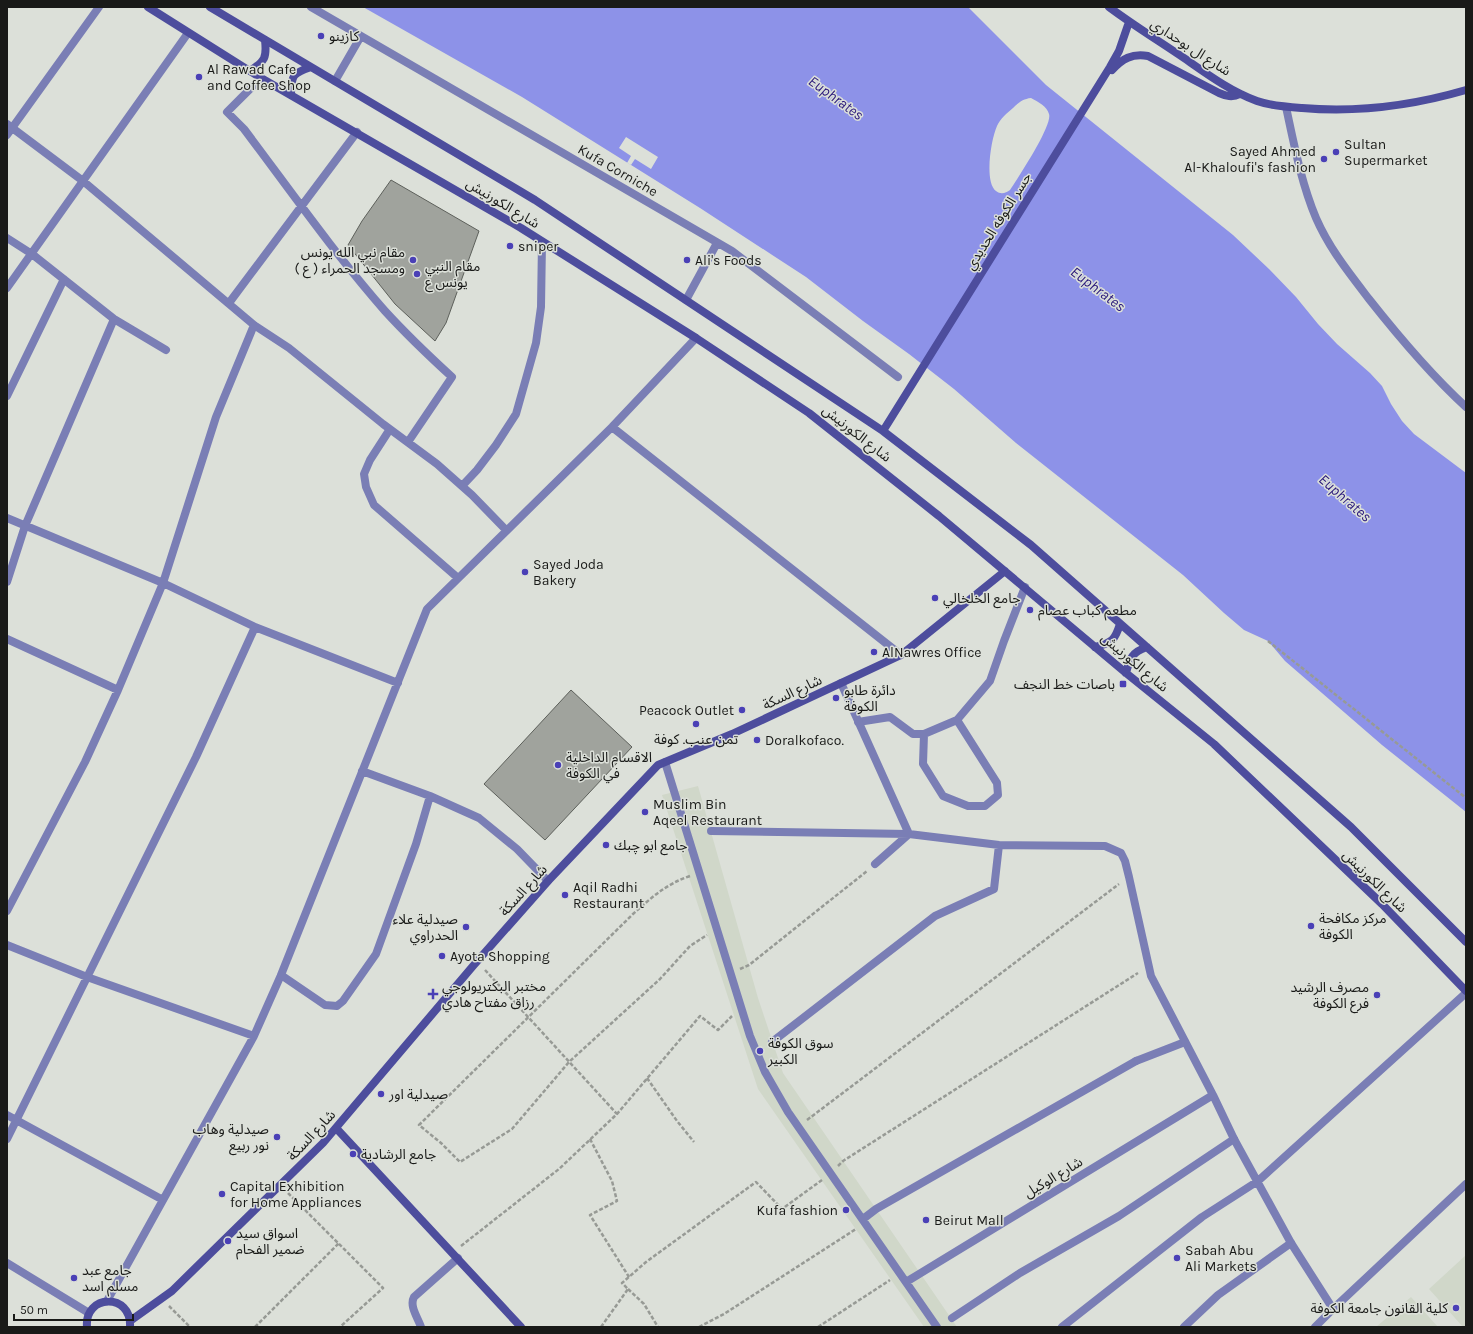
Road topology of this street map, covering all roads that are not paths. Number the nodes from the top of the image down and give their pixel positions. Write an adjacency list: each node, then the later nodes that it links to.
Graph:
1 (99, 7): 19 (street)
2 (148, 7): 7 (street, شارع الكورنيش)
3 (210, 7): 9 (street, شارع الكورنيش)
4 (311, 7): 8 (street, Kufa Corniche)
5 (1109, 7): 6 (street, شارع ال بوحداري)
6 (1129, 22): 14 (street, جسر الکوفه الحديدي); 17 (street, شارع ال بوحداري)
7 (188, 33): 11 (street, شارع الكورنيش); 21 (street)
8 (361, 36): 13 (street); 25 (street, Kufa Corniche)
9 (266, 40): 10 (street, شارع الكورنيش); 11 (street)
10 (312, 67): 13 (street, شارع الكورنيش); 16 (street)
11 (250, 71): 12 (street, شارع الكورنيش)
12 (261, 78): 16 (street, شارع الكورنيش); 22 (street)
13 (335, 81): 29 (street, شارع الكورنيش)
14 (1100, 82): 17 (street, شارع ال بوحداري); 40 (street, جسر الکوفه الحديدي)
15 (1466, 90): 18 (street, شارع ال بوحداري)
16 (291, 94): 20 (street, شارع الكورنيش)
17 (1240, 94): 18 (street, شارع ال بوحداري)
18 (1286, 107): 37 (street)
19 (9, 129): 21 (street)
20 (357, 132): 22 (street); 24 (street, شارع الكورنيش)
21 (83, 181): 26 (street); 30 (street)
22 (302, 206): 30 (street); 41 (street)
23 (7, 238): 26 (street)
24 (542, 242): 33 (street, شارع الكورنيش); 42 (street)
25 (717, 242): 29 (street); 35 (street, Kufa Corniche)
26 (32, 254): 27 (street); 28 (street)
27 (64, 279): 31 (street); 36 (street)
28 (7, 288)
29 (686, 300): 40 (street, شارع الكورنيش)
30 (229, 303): 32 (street)
31 (114, 319): 34 (street); 44 (street)
32 (254, 325): 39 (street); 49 (street)
33 (696, 338): 38 (street); 46 (street, شارع الكورنيش)
34 (166, 350)
35 (898, 377)
36 (7, 396)
37 (1466, 407)
38 (612, 427): 45 (street); 56 (street)
39 (390, 429): 41 (street); 47 (street)
40 (883, 431): 51 (street, شارع الكورنيش)
41 (408, 442): 42 (street)
42 (462, 486): 45 (street)
43 (7, 518): 44 (street)
44 (26, 526): 48 (street); 49 (street)
45 (506, 530): 47 (street)
46 (1005, 571): 50 (street, شارع الكورنيش); 56 (street, شارع السكة)
47 (458, 578): 58 (street)
48 (7, 582)
49 (163, 583): 52 (street); 60 (street)
50 (1025, 587): 54 (street, شارع الكورنيش); 61 (street)
51 (1120, 624): 54 (street); 55 (street, شارع الكورنيش)
52 (255, 627): 58 (street); 76 (street)
53 (7, 639): 60 (street)
54 (1095, 647): 57 (street, شارع الكورنيش)
55 (1147, 647): 57 (street); 73 (street, شارع الكورنيش)
56 (901, 655): 59 (street, شارع السكة)
57 (1126, 673): 77 (street, شارع الكورنيش)
58 (398, 683): 65 (street)
59 (841, 683): 62 (street); 64 (street, شارع السكة)
60 (118, 690): 72 (street)
61 (957, 720): 63 (street); 63 (street)
62 (858, 722): 63 (street); 68 (street)
63 (924, 734)
64 (665, 762): 71 (street, شارع السكة); 90 (street)
65 (362, 771): 66 (street); 75 (street)
66 (430, 796): 71 (street); 75 (street)
67 (711, 831): 68 (street)
68 (909, 834): 69 (street); 70 (street)
69 (999, 845): 79 (street); 80 (street)
70 (875, 864)
71 (548, 881): 84 (street, شارع السكة)
72 (7, 911)
73 (1466, 942)
74 (7, 946): 76 (street)
75 (280, 975): 78 (street)
76 (87, 978): 78 (street); 83 (street)
77 (1466, 992): 87 (street)
78 (254, 1036): 89 (street)
79 (772, 1042)
80 (1185, 1042): 81 (street); 90 (street)
81 (1213, 1095): 85 (street); 94 (street, شارع الوكيل)
82 (7, 1115): 83 (street)
83 (16, 1120): 86 (street); 89 (street)
84 (336, 1128): 92 (street); 99 (street, شارع السكة)
85 (1234, 1139): 87 (street); 98 (street)
86 (7, 1140)
87 (1258, 1181): 91 (street); 104 (street)
88 (1466, 1184): 96 (street)
89 (163, 1200): 95 (street)
90 (864, 1221): 94 (street)
91 (1292, 1243): 96 (street); 105 (street)
92 (455, 1255): 101 (street); 102 (street)
93 (7, 1263): 97 (street)
94 (906, 1282): 103 (street)
95 (107, 1301): 97 (street); 99 (street)
96 (1332, 1308): 106 (street)
97 (89, 1313): 100 (street)
98 (952, 1318)
99 (130, 1324)
100 (85, 1325)
101 (421, 1327)
102 (521, 1327)
103 (937, 1327)
104 (1062, 1327)
105 (1184, 1327)
106 (1315, 1327)

